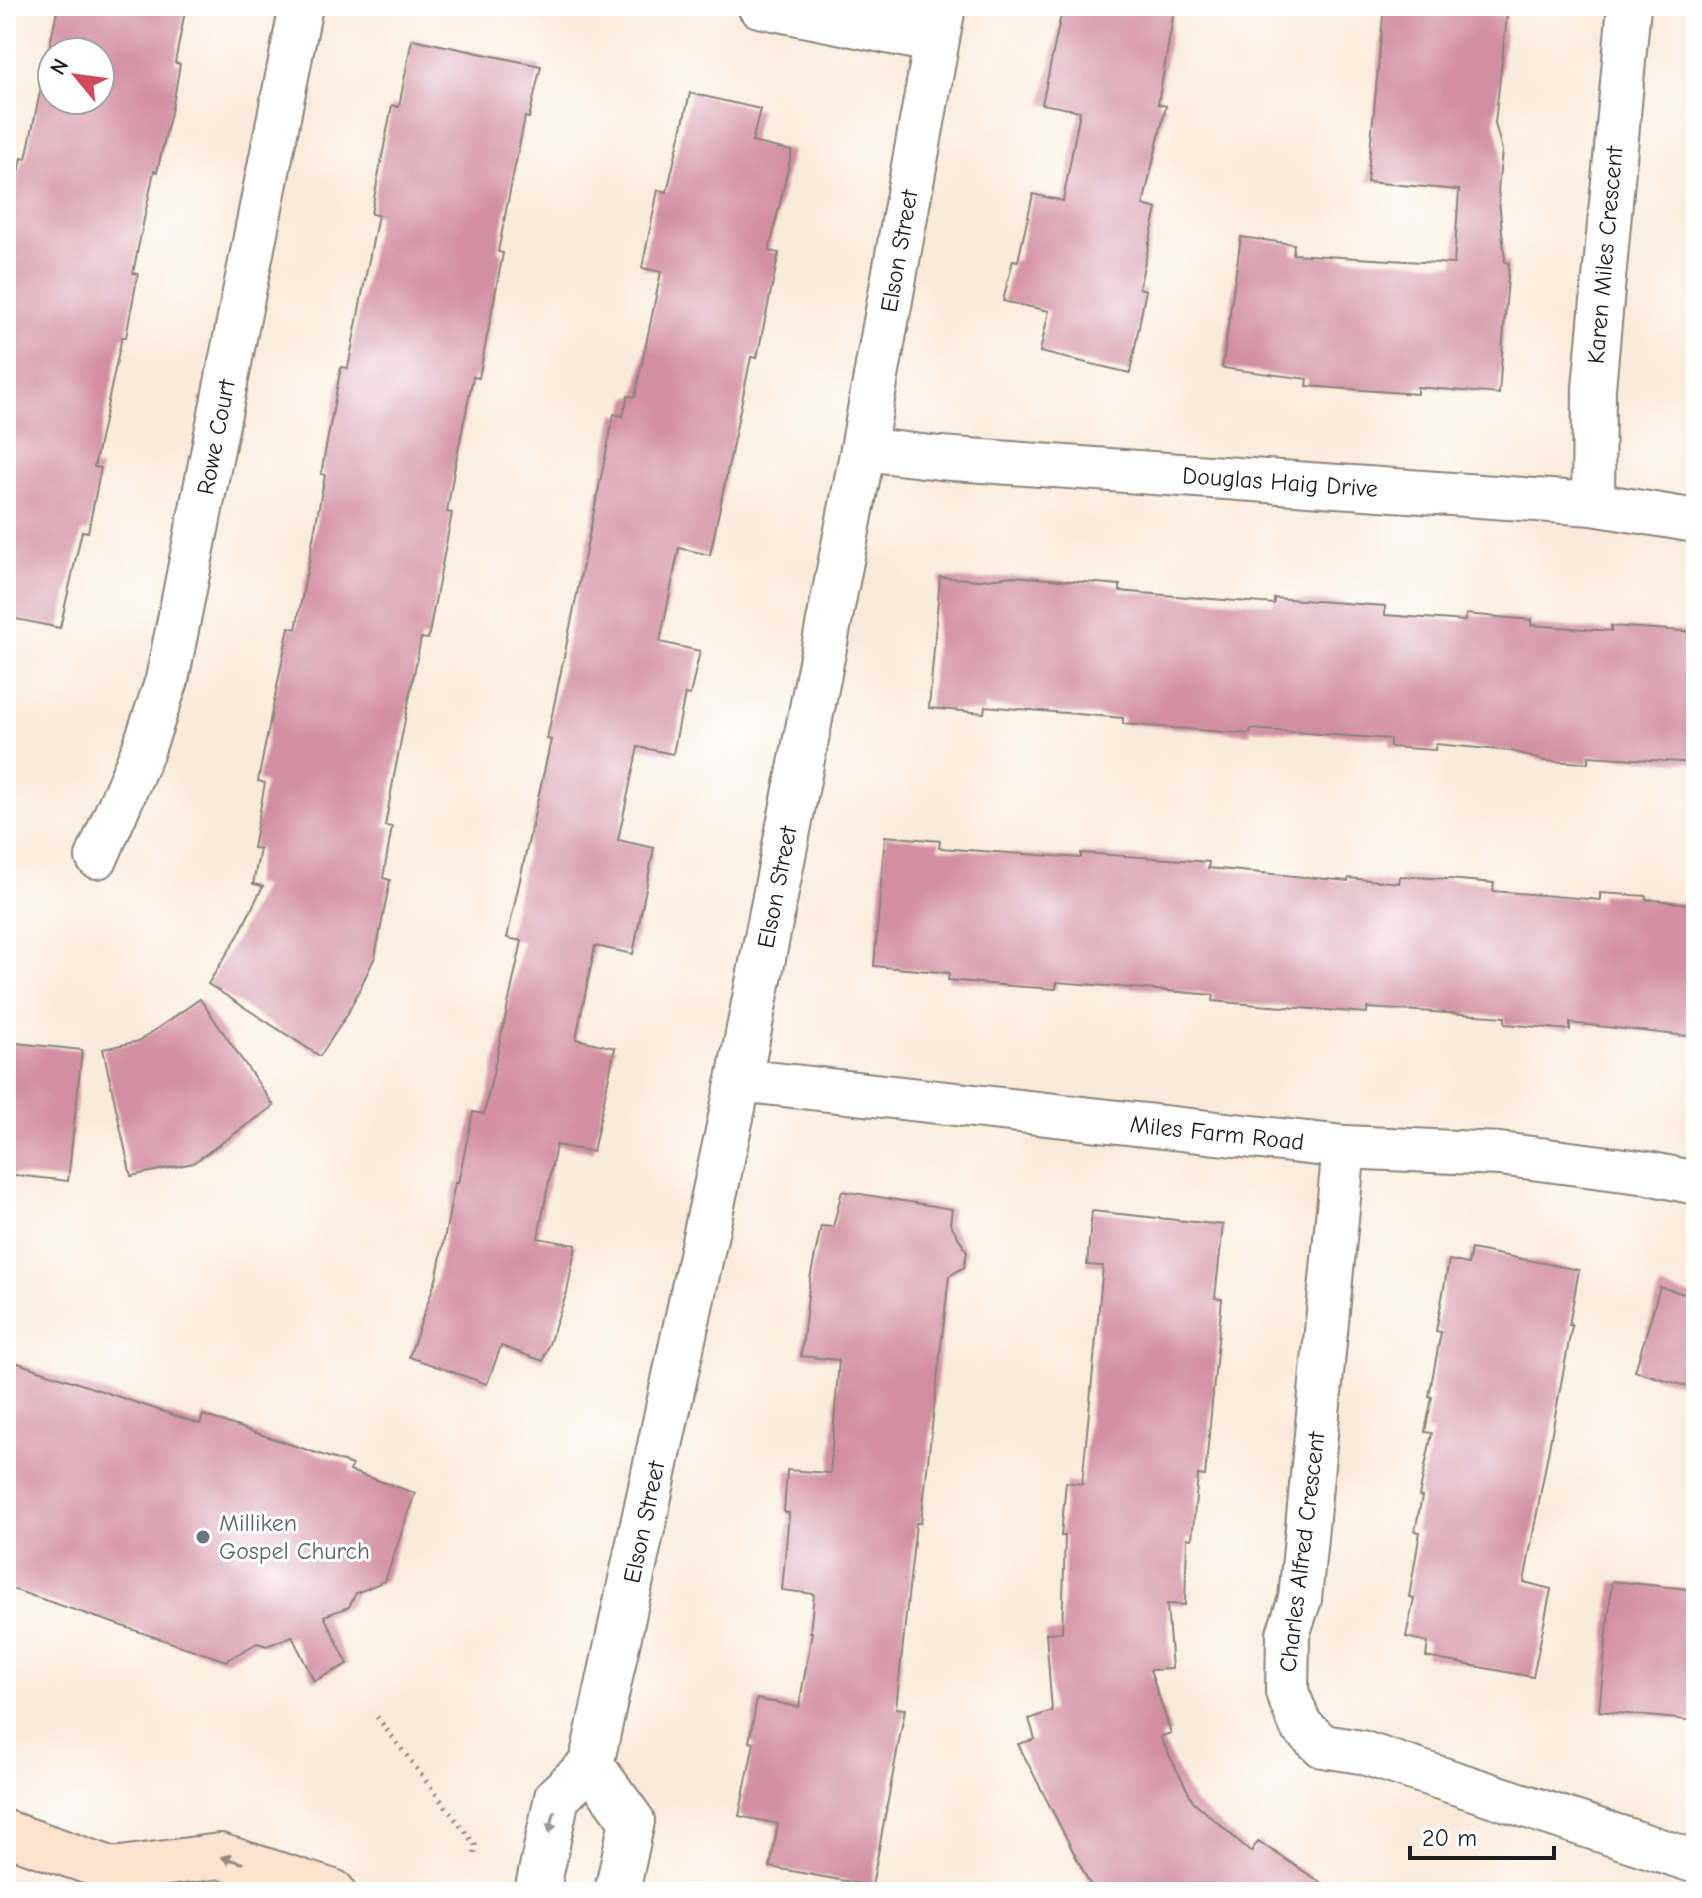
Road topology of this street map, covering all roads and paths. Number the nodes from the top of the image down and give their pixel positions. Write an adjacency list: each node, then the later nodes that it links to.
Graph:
1 (301, 6): 8 (street, Rowe Court)
2 (759, 6): 4 (street)
3 (1629, 6): 6 (street, Karen Miles Crescent)
4 (939, 24): 5 (street, Elson Street)
5 (863, 449): 6 (street, Douglas Haig Drive); 9 (street, Elson Street)
6 (1593, 504): 7 (street, Douglas Haig Drive)
7 (1696, 521)
8 (97, 857)
9 (739, 1080): 10 (street, Miles Farm Road); 13 (street, Elson Street)
10 (1344, 1147): 11 (street, Miles Farm Road); 16 (street, Charles Alfred Crescent)
11 (1696, 1183)
12 (377, 1717): 15 (path)
13 (591, 1765): 19 (street, one-way to 19); 20 (street)
14 (6, 1833): 17 (main road)
15 (475, 1857)
16 (1696, 1862)
17 (125, 1881): 18 (main road, one-way to 17)
18 (333, 1892)
19 (537, 1892)
20 (617, 1892)

